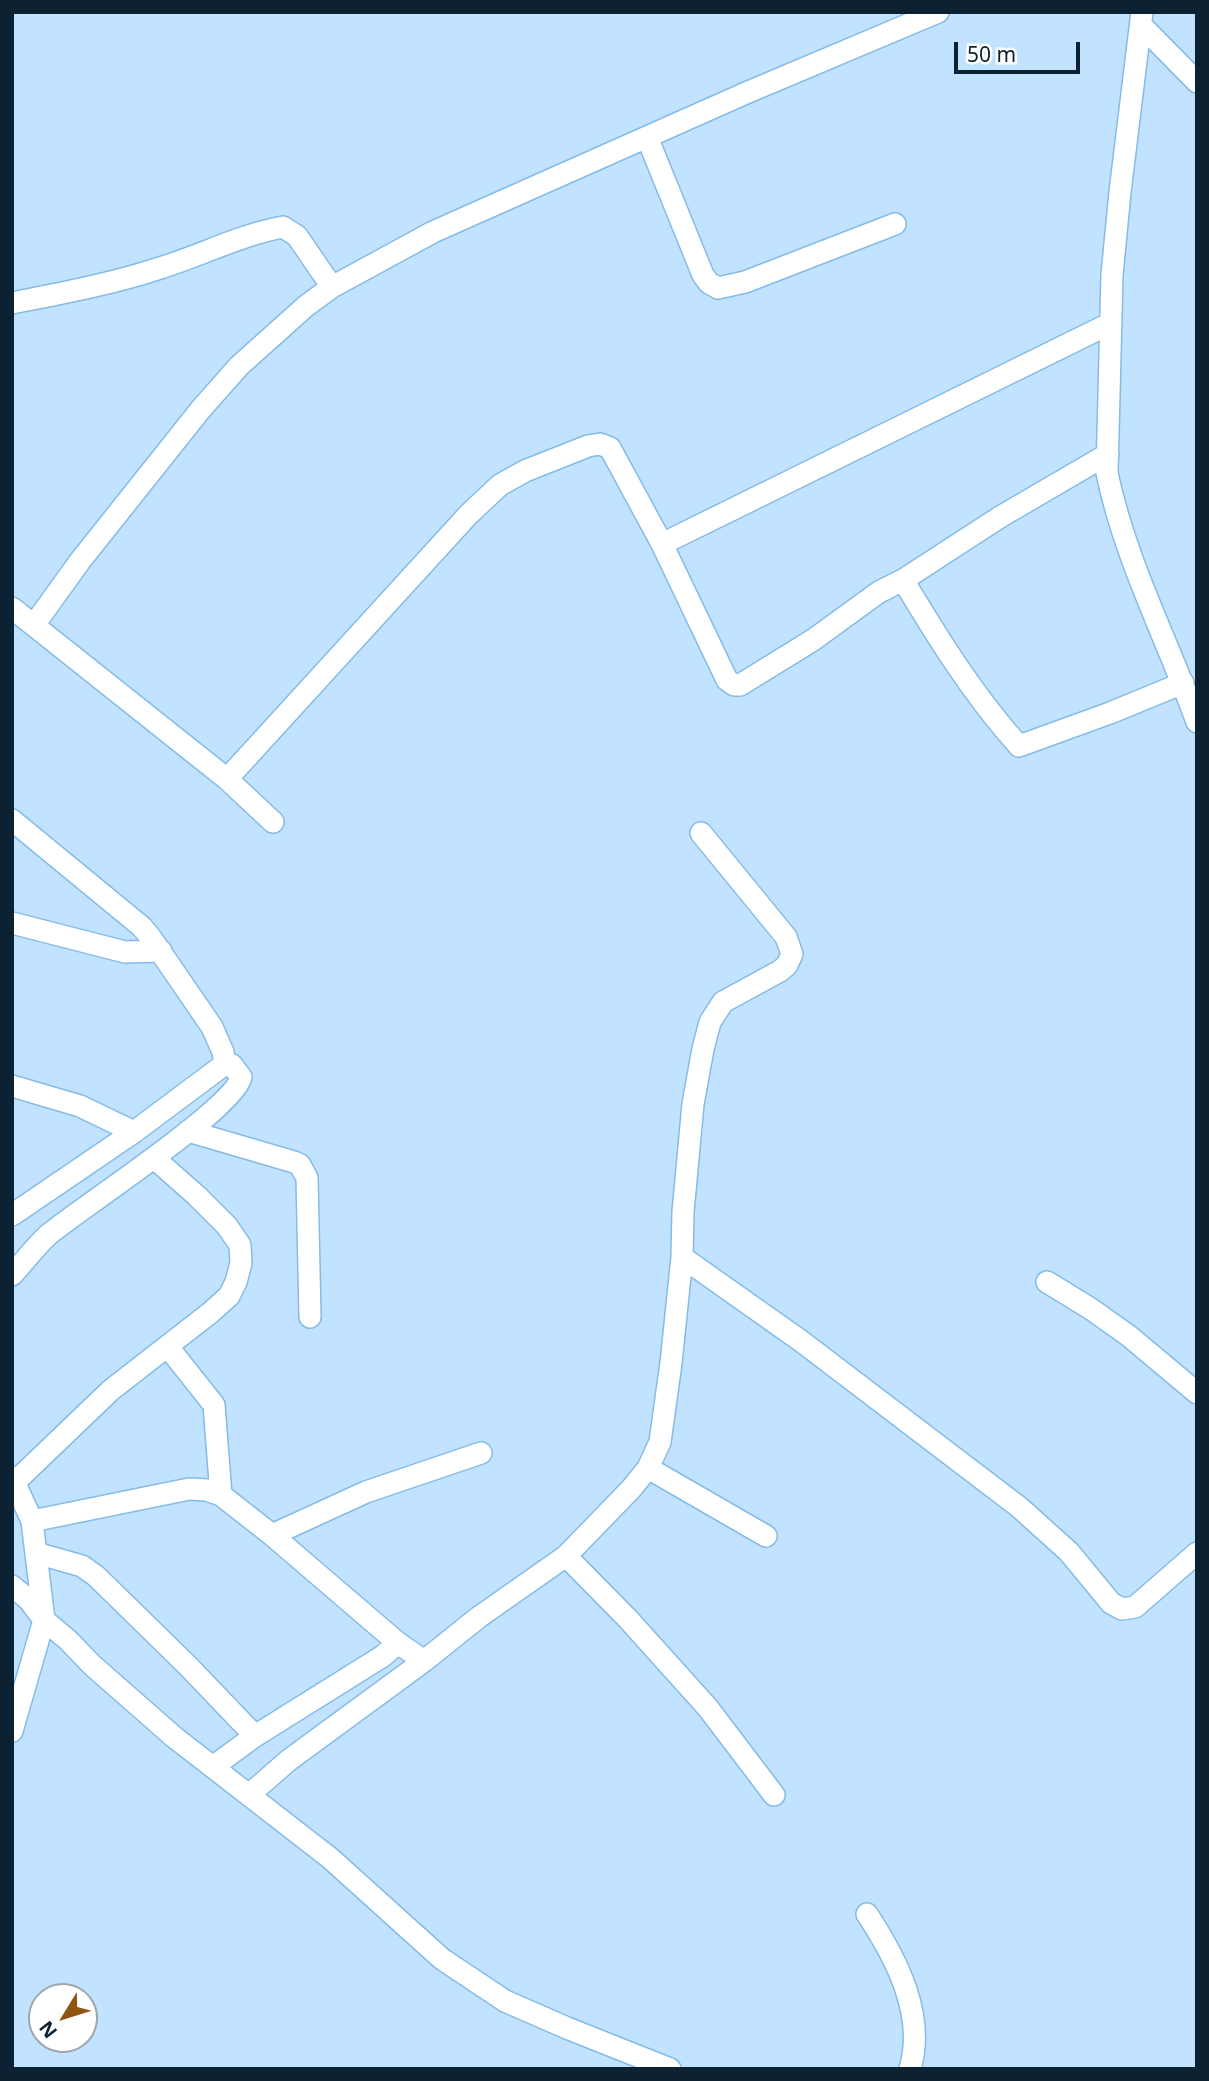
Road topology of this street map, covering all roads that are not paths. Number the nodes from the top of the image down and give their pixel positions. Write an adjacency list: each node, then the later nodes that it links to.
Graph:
1 (938, 12): 4 (street)
2 (1142, 18): 3 (street); 8 (street)
3 (1197, 82)
4 (647, 138): 5 (street); 6 (street)
5 (895, 224)
6 (332, 287): 7 (street); 13 (street)
7 (12, 303)
8 (1111, 323): 9 (street); 10 (street)
9 (1108, 454): 11 (street); 14 (street)
10 (662, 544): 11 (street); 16 (street)
11 (902, 580): 14 (street)
12 (12, 608): 13 (street)
13 (34, 625): 16 (street)
14 (1183, 683): 15 (street)
15 (1197, 722)
16 (227, 779): 18 (street)
17 (12, 820): 21 (street)
18 (273, 822)
19 (701, 833): 28 (street)
20 (12, 923): 21 (street)
21 (161, 951): 22 (street)
22 (225, 1065): 24 (street); 25 (street)
23 (12, 1086): 25 (street)
24 (188, 1131): 26 (street); 31 (street)
25 (134, 1132): 27 (street)
26 (154, 1158): 29 (street); 32 (street)
27 (12, 1215)
28 (682, 1257): 35 (street); 42 (street)
29 (12, 1275)
30 (1047, 1282): 33 (street)
31 (310, 1317)
32 (168, 1347): 36 (street); 37 (street)
33 (1197, 1393)
34 (481, 1453): 39 (street)
35 (648, 1468): 40 (street); 43 (street)
36 (13, 1479): 38 (street)
37 (221, 1495): 38 (street); 39 (street)
38 (32, 1521): 41 (street)
39 (272, 1535): 46 (street)
40 (766, 1536)
41 (36, 1553): 45 (street); 49 (street)
42 (1197, 1553)
43 (566, 1556): 47 (street); 52 (street)
44 (12, 1586): 45 (street)
45 (44, 1620): 48 (street); 50 (street)
46 (398, 1643): 47 (street); 49 (street)
47 (424, 1661): 51 (street)
48 (12, 1731)
49 (255, 1736): 50 (street)
50 (214, 1766): 51 (street)
51 (250, 1794): 54 (street)
52 (775, 1795)
53 (867, 1914): 55 (street)
54 (670, 2069)
55 (910, 2069)

